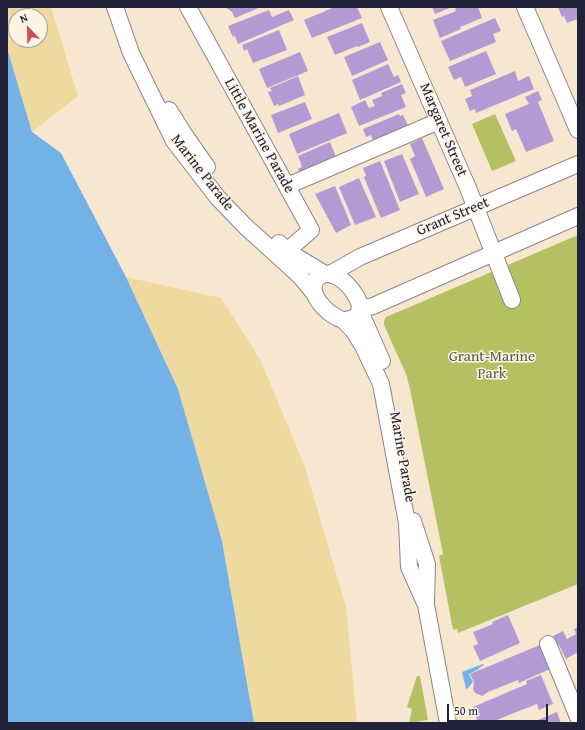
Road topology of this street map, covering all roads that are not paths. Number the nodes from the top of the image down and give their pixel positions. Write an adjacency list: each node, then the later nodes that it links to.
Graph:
1 (116, 7): 13 (street, Marine Parade)
2 (126, 7): 13 (street, Marine Parade)
3 (188, 7): 9 (street, Little Marine Parade)
4 (389, 7): 6 (street, Margaret Street)
5 (525, 7): 7 (street)
6 (439, 121): 9 (street); 10 (street, Margaret Street)
7 (578, 130)
8 (578, 164): 10 (street, Grant Street)
9 (287, 186): 13 (street, Little Marine Parade)
10 (476, 208): 12 (street, Margaret Street); 14 (street, Grant Street)
11 (578, 216): 12 (street)
12 (493, 253): 16 (street, Margaret Street); 17 (street)
13 (283, 254): 14 (street, Marine Parade); 15 (street, Marine Parade)
14 (327, 274): 15 (street); 17 (street)
15 (314, 293): 18 (street)
16 (512, 300)
17 (360, 310): 18 (street); 19 (street, Marine Parade)
18 (343, 320): 19 (street, Marine Parade)
19 (426, 605): 22 (street, Marine Parade)
20 (548, 644): 21 (street)
21 (578, 717)
22 (448, 723)

